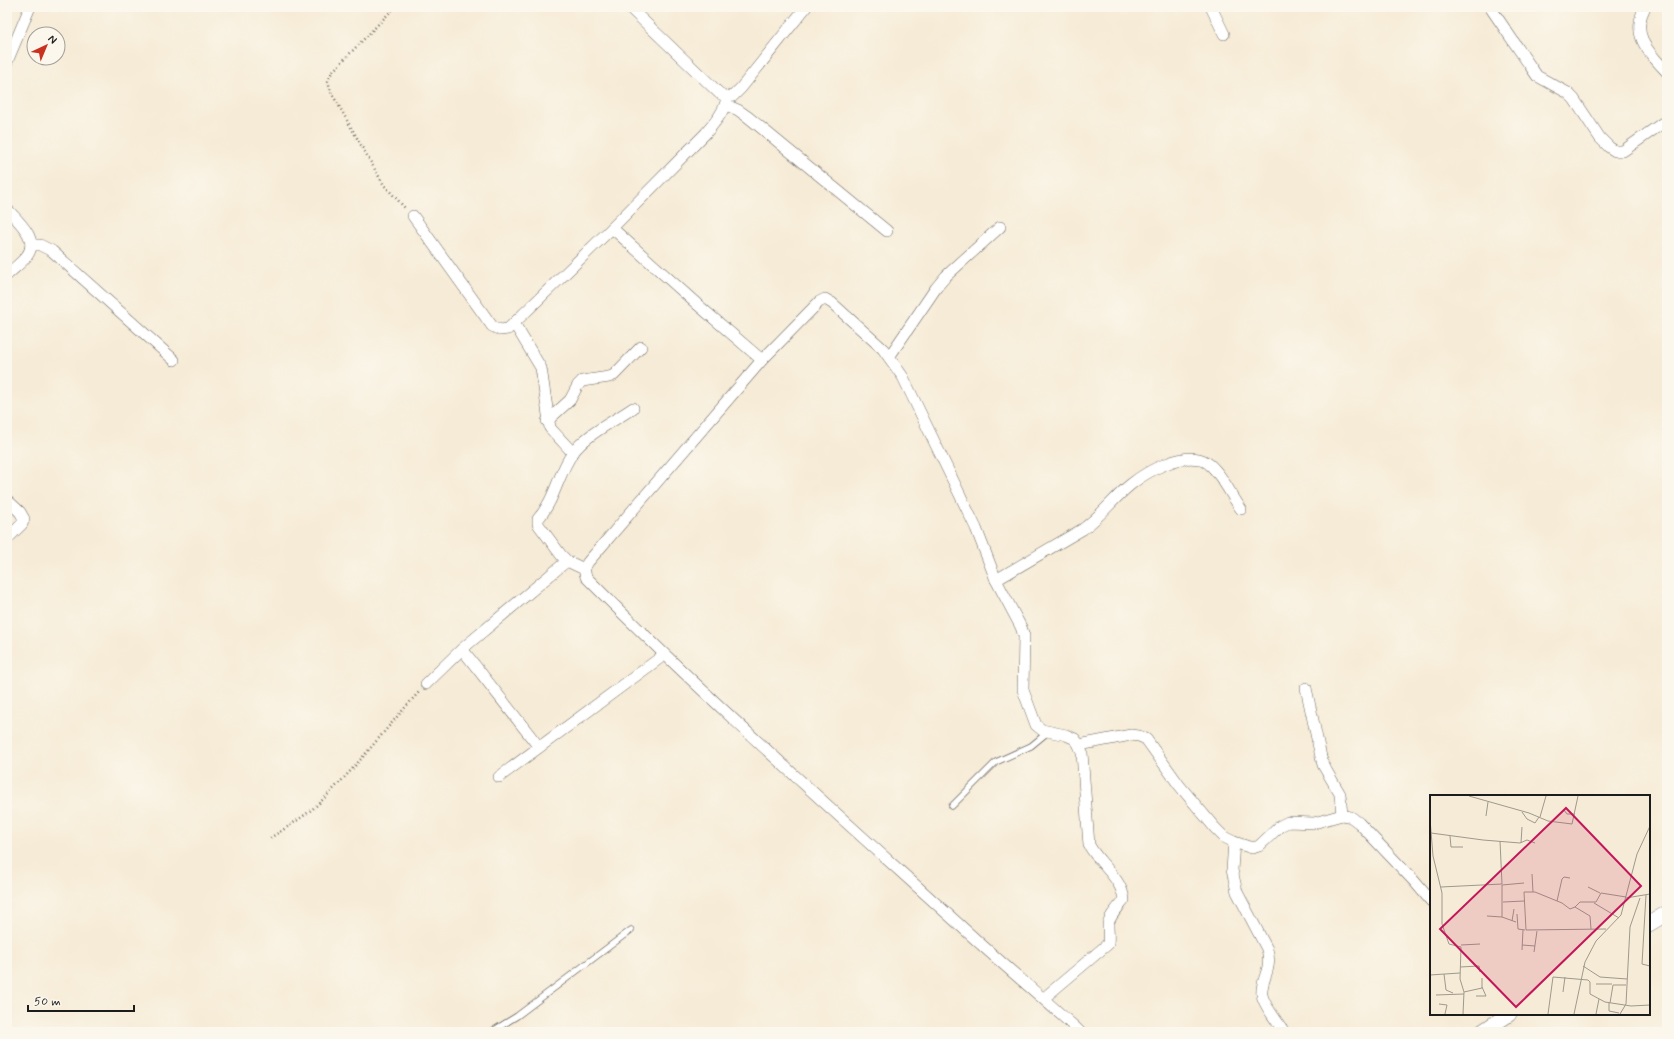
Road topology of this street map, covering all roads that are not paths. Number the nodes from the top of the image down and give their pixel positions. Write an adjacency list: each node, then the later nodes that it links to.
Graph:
1 (30, 7): 8 (street)
2 (628, 7): 10 (street)
3 (806, 7): 10 (street)
4 (1211, 7): 7 (street)
5 (1490, 7): 11 (street)
6 (1645, 7): 9 (street)
7 (1224, 34)
8 (7, 62)
9 (1667, 72)
10 (727, 101): 15 (street); 16 (street)
11 (1667, 120)
12 (7, 209): 17 (street)
13 (413, 216): 19 (street)
14 (1000, 227): 21 (street)
15 (612, 228): 19 (street); 23 (street)
16 (887, 231)
17 (31, 245): 18 (street); 22 (street)
18 (7, 275)
19 (514, 323): 25 (street)
20 (641, 347): 25 (street)
21 (889, 357): 23 (street); 32 (street)
22 (174, 360)
23 (762, 360): 31 (street)
24 (633, 408): 26 (street)
25 (547, 421): 26 (street)
26 (573, 453): 30 (street)
27 (7, 500): 29 (street)
28 (1241, 509): 32 (street)
29 (7, 539)
30 (567, 561): 31 (street); 33 (street)
31 (584, 569): 34 (street)
32 (996, 580): 37 (street)
33 (462, 649): 35 (street); 39 (street)
34 (664, 655): 39 (street); 48 (street)
35 (426, 684)
36 (1306, 688): 42 (street)
37 (1048, 732): 38 (street); 41 (lane)
38 (1079, 745): 43 (street); 48 (street)
39 (539, 747): 40 (street)
40 (498, 777)
41 (952, 806)
42 (1342, 815): 43 (street); 44 (street)
43 (1234, 842): 51 (street)
44 (1430, 900)
45 (1667, 912): 46 (street)
46 (1650, 923)
47 (631, 930): 49 (lane)
48 (1044, 998): 50 (street)
49 (491, 1032)
50 (1080, 1032)
51 (1284, 1032)

